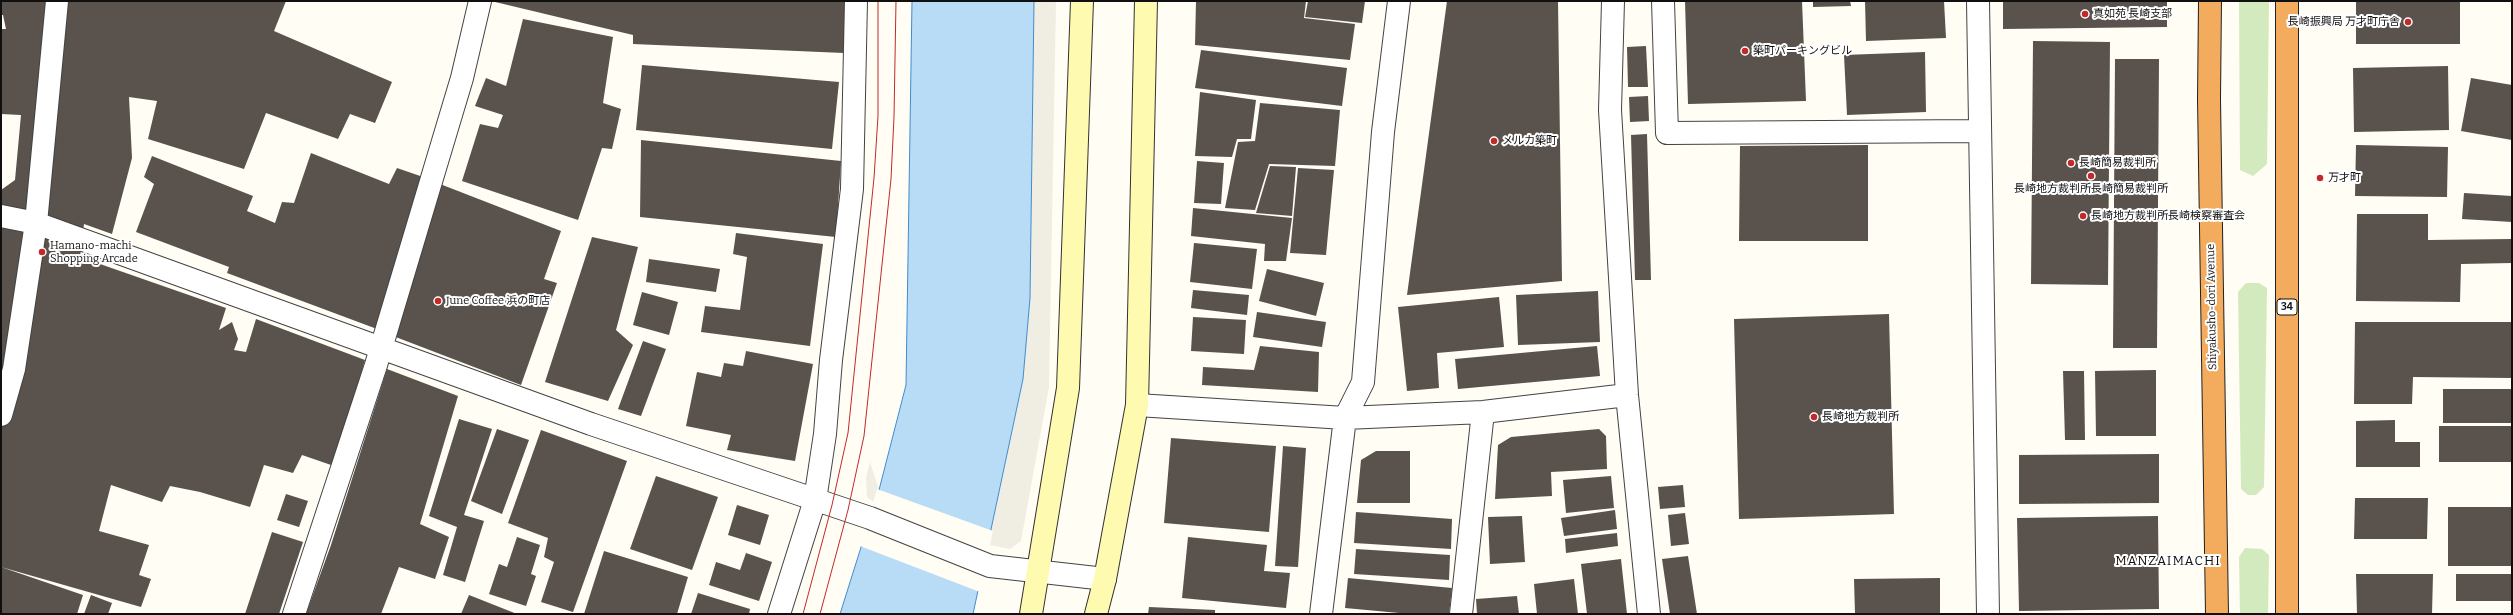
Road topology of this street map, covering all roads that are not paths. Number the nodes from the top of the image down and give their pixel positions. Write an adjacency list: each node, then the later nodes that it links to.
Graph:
1 (57, 1): 14 (street)
2 (480, 1): 15 (street)
3 (856, 1): 21 (street)
4 (1082, 1): 22 (street)
5 (1146, 1): 17 (street)
6 (1399, 1): 20 (street)
7 (1614, 1): 16 (street)
8 (1663, 1): 12 (street)
9 (1978, 1): 12 (street)
10 (2210, 1): 32 (highway, Shiyakusho-dori Avenue)
11 (2287, 1): 33 (highway, 34)
12 (1980, 131): 31 (street)
13 (1, 216): 14 (street)
14 (36, 224): 15 (street); 19 (street)
15 (381, 349): 21 (street); 24 (street)
16 (1628, 395): 18 (street); 30 (street)
17 (1137, 405): 20 (street); 23 (street)
18 (1483, 412): 20 (street); 29 (street)
19 (1, 415)
20 (1345, 418): 28 (street)
21 (815, 500): 22 (street); 25 (street)
22 (1038, 570): 23 (street); 26 (street)
23 (1105, 579): 27 (street)
24 (294, 614)
25 (779, 614)
26 (1031, 614)
27 (1096, 614)
28 (1321, 614)
29 (1462, 614)
30 (1649, 614)
31 (1988, 614)
32 (2217, 614)
33 (2287, 614)

